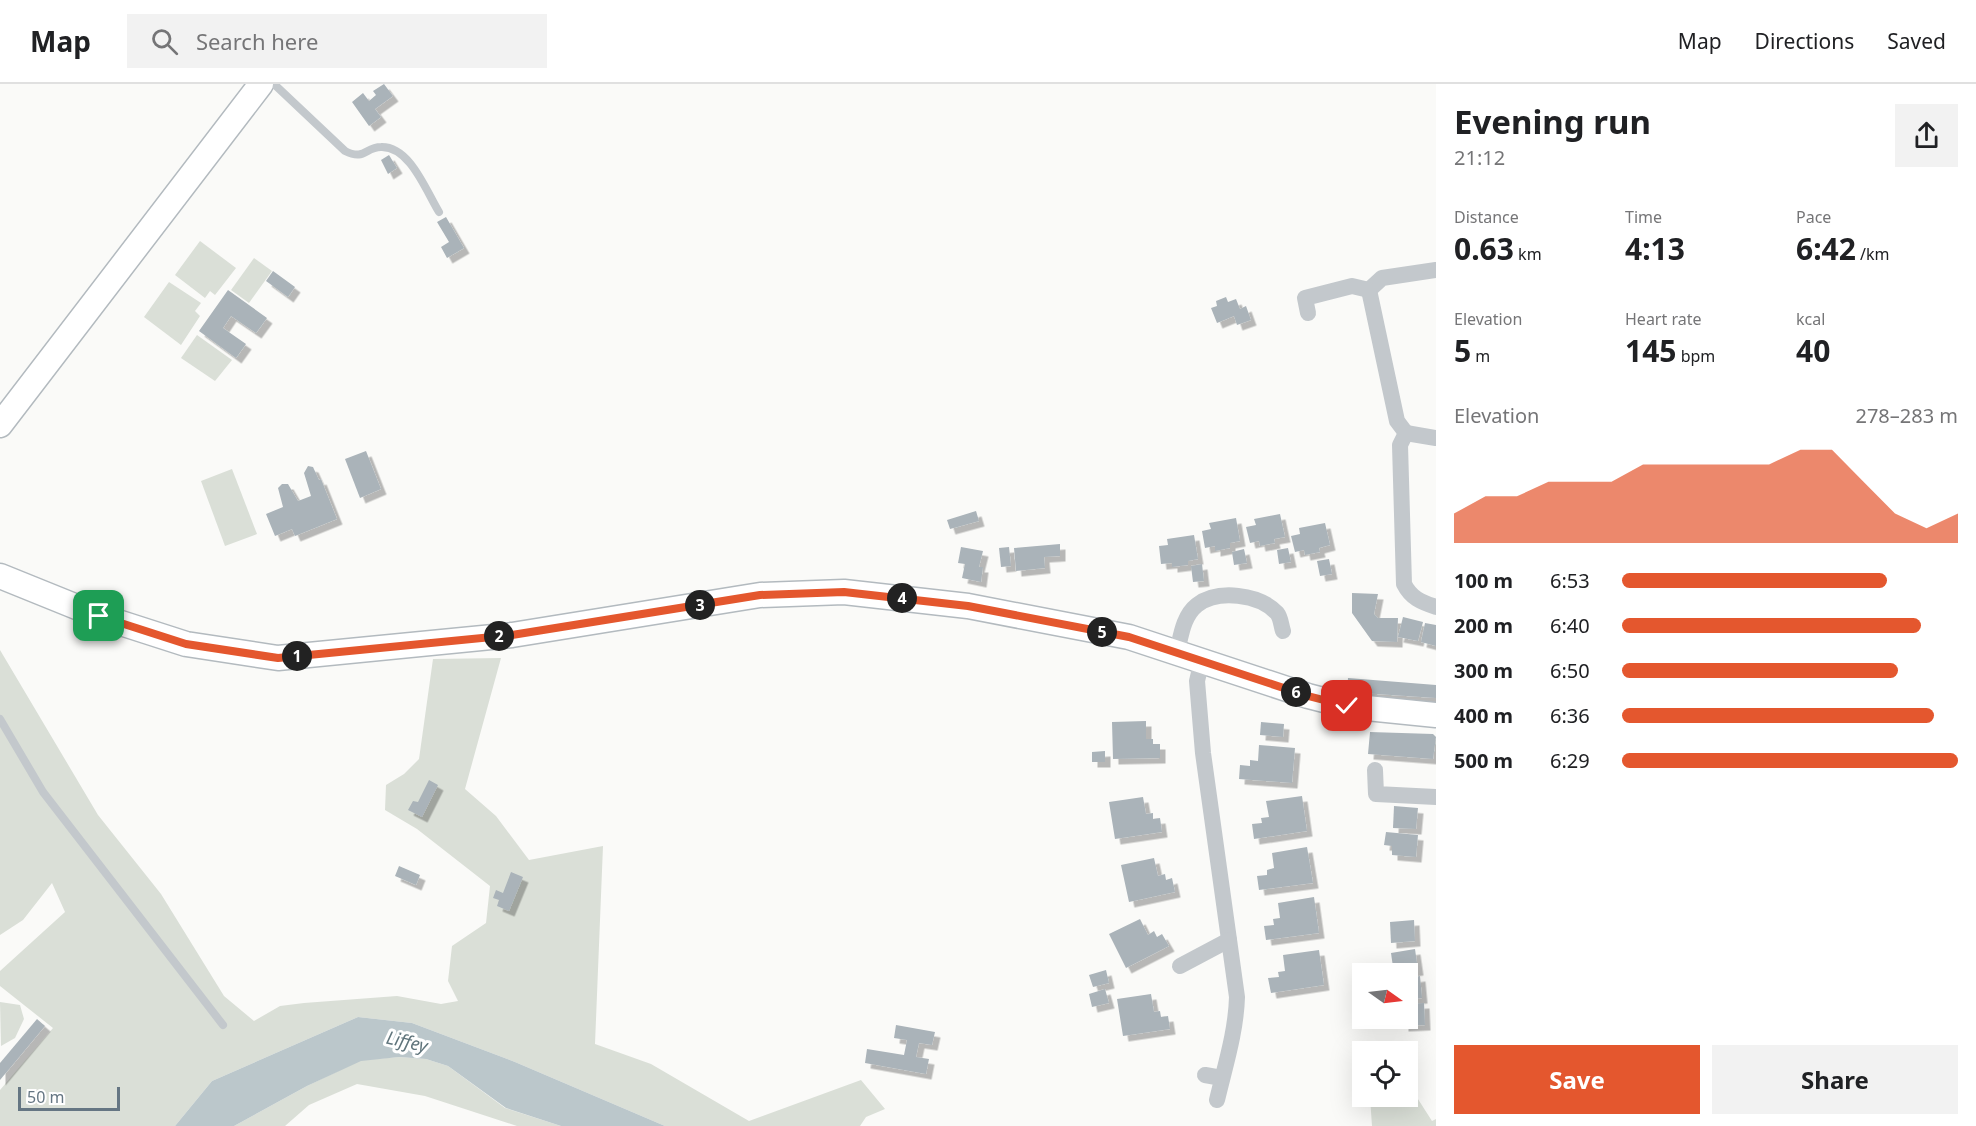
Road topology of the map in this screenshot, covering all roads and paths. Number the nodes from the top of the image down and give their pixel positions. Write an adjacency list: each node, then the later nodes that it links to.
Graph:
1 (261, 84): 7 (main road)
2 (274, 84): 3 (lane)
3 (439, 212)
4 (1436, 270): 5 (street)
5 (1369, 290): 6 (street); 8 (street)
6 (1308, 313)
7 (0, 425)
8 (1406, 432): 9 (street); 11 (street)
9 (1436, 438)
10 (0, 576): 13 (main road)
11 (1436, 607)
12 (1283, 631): 13 (street)
13 (1177, 652): 14 (main road)
14 (1202, 660): 15 (main road); 19 (street)
15 (1436, 715)
16 (0, 719): 21 (lane)
17 (1375, 770): 18 (street)
18 (1436, 797)
19 (1229, 940): 20 (street); 23 (street)
20 (1180, 966)
21 (223, 1025)
22 (1205, 1075): 23 (street)
23 (1222, 1078): 24 (street)
24 (1217, 1101)

